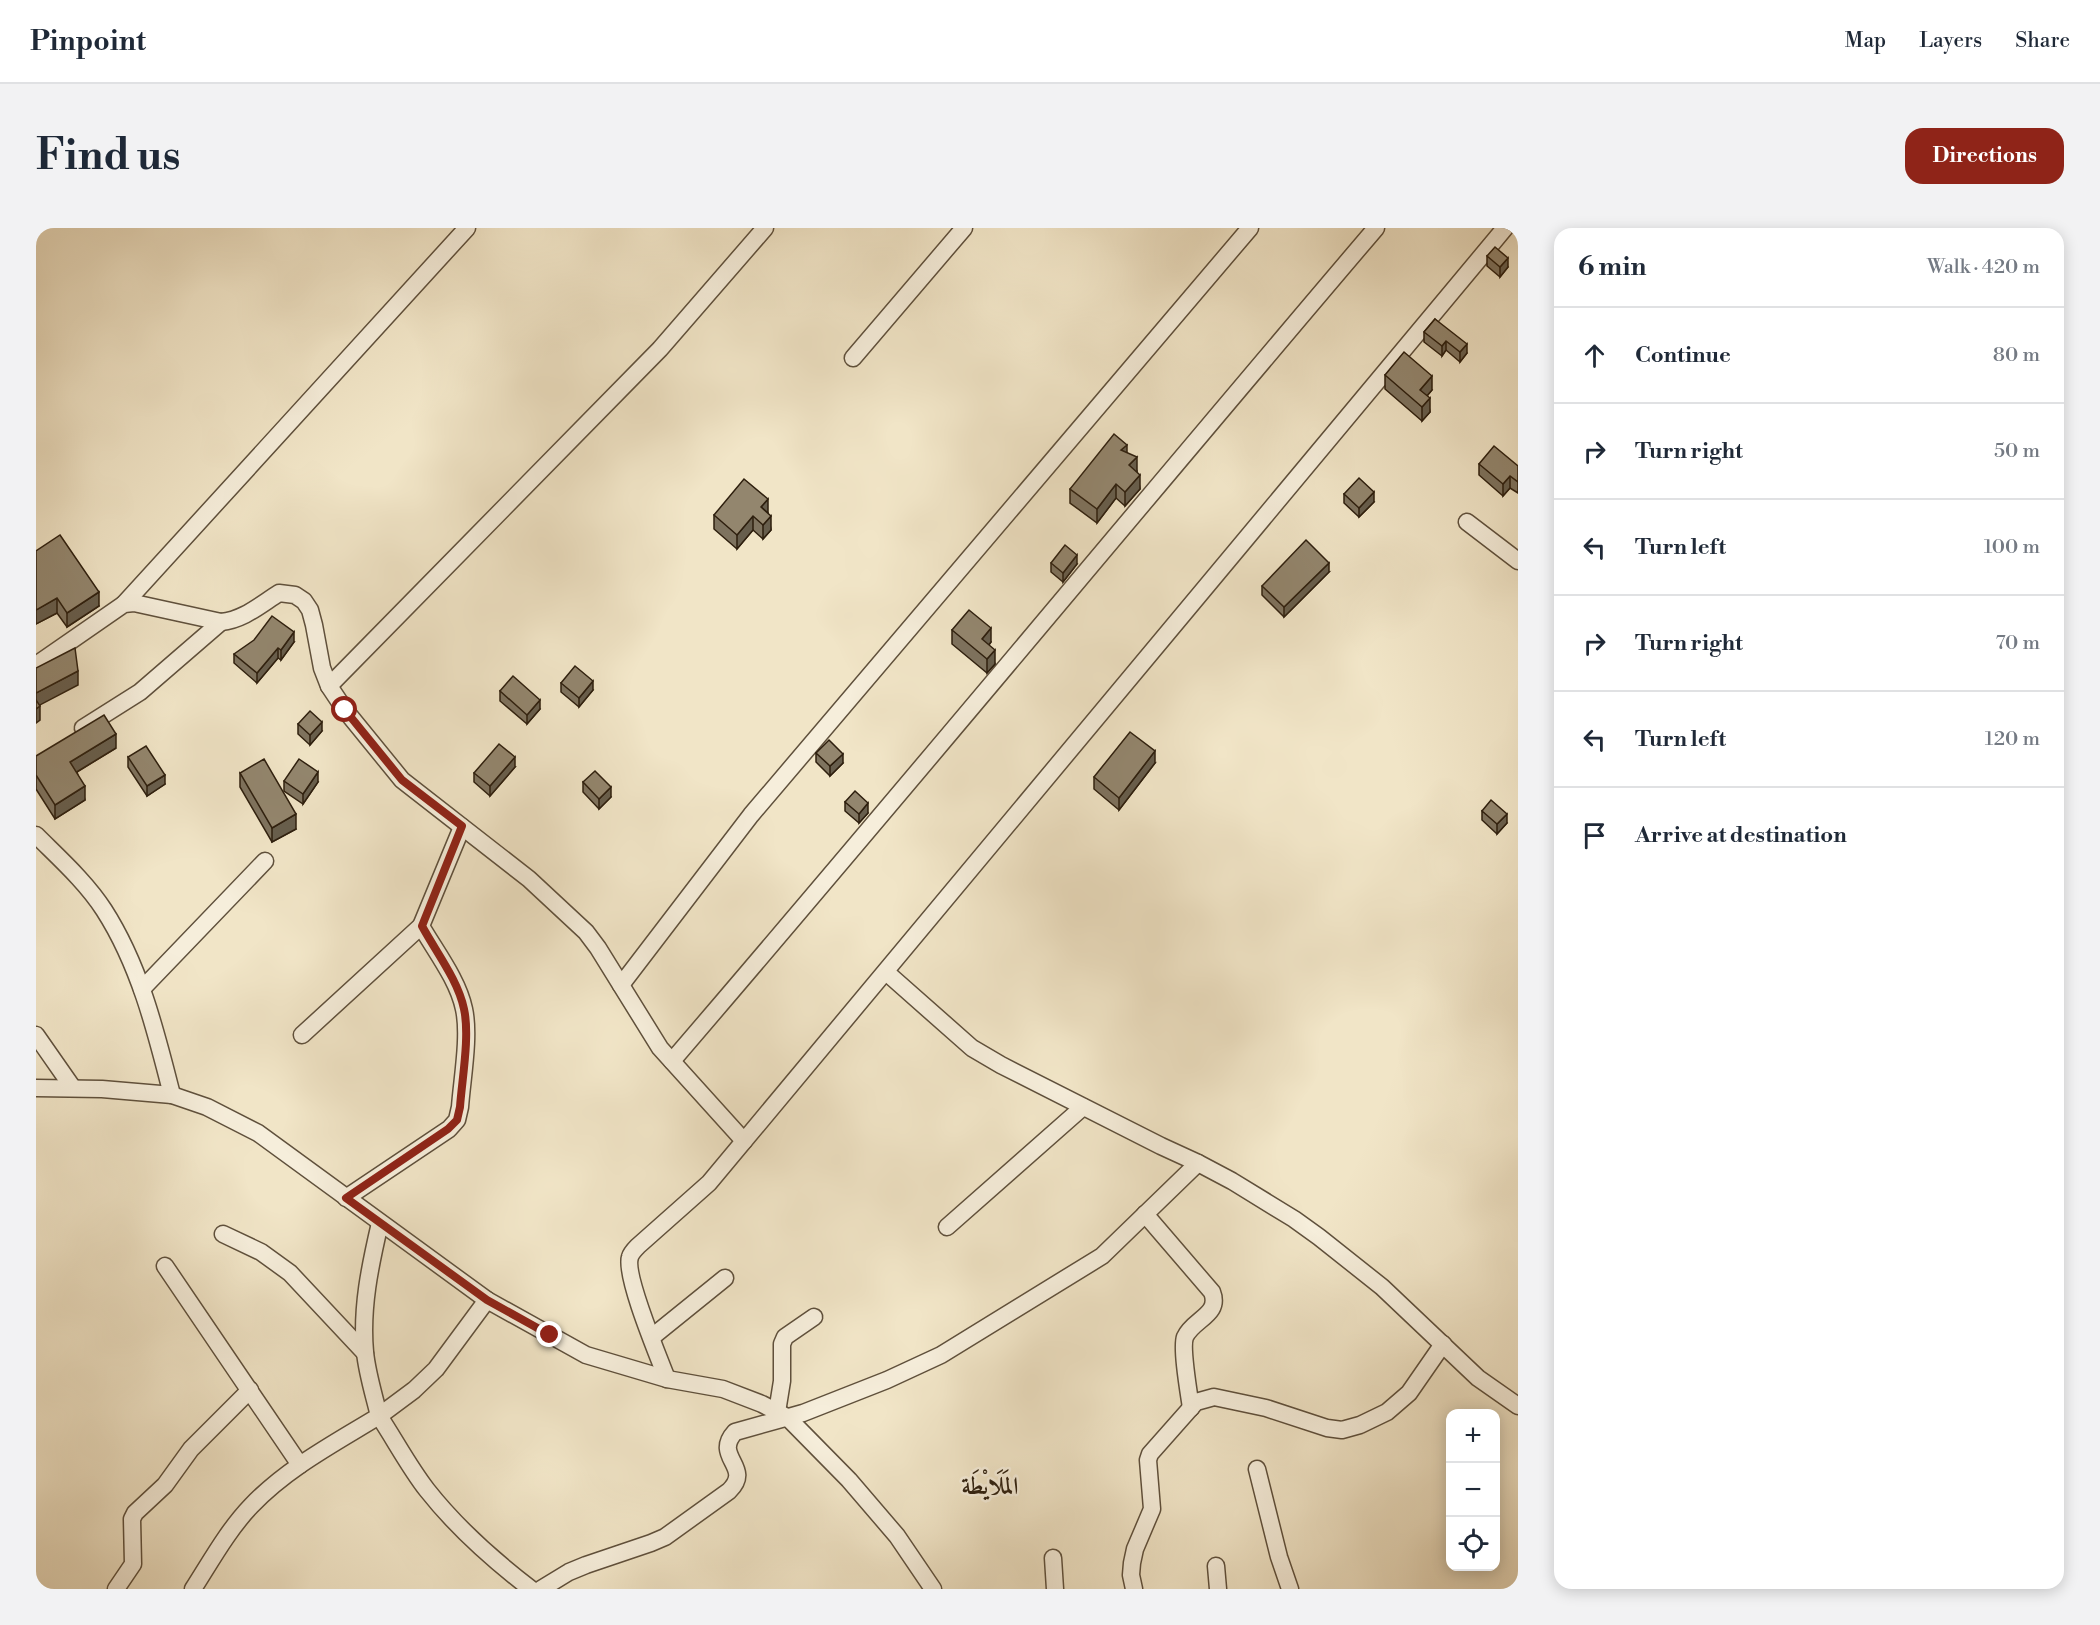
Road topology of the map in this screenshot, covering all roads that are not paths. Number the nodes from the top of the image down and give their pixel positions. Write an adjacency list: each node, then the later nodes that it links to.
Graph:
1 (467, 228): 10 (street)
2 (765, 228): 13 (street)
3 (964, 228): 7 (street)
4 (1250, 228): 20 (street)
5 (1376, 228): 24 (street)
6 (1505, 228): 19 (street)
7 (853, 358)
8 (1467, 522): 9 (street)
9 (1518, 561)
10 (123, 604): 11 (street); 12 (street)
11 (221, 622): 13 (street); 14 (street)
12 (36, 665)
13 (329, 686): 15 (street)
14 (73, 734)
15 (462, 826): 18 (street); 20 (street)
16 (36, 835): 21 (street)
17 (265, 861): 21 (street)
18 (422, 926): 23 (street); 31 (street)
19 (886, 972): 28 (street); 29 (street)
20 (621, 985): 24 (street)
21 (142, 989): 27 (street)
22 (36, 1035): 26 (street)
23 (302, 1035)
24 (672, 1061): 29 (street)
25 (36, 1088): 26 (street)
26 (73, 1089): 27 (street)
27 (172, 1095): 31 (street)
28 (1083, 1107): 30 (street); 34 (street)
29 (744, 1141): 40 (street)
30 (1198, 1163): 32 (street); 41 (street)
31 (346, 1198): 33 (street)
32 (1145, 1214): 46 (street); 47 (street)
33 (380, 1223): 38 (street); 42 (street)
34 (947, 1227)
35 (223, 1234): 42 (street)
36 (165, 1266): 44 (street)
37 (725, 1278): 40 (street)
38 (487, 1300): 43 (street); 48 (street)
39 (814, 1317): 47 (street)
40 (652, 1337): 43 (street)
41 (1443, 1344): 45 (street); 46 (street)
42 (365, 1353): 48 (street)
43 (667, 1379): 47 (street)
44 (250, 1390): 49 (street); 54 (street)
45 (1518, 1406)
46 (1191, 1408): 59 (street)
47 (782, 1414): 56 (street); 57 (street)
48 (379, 1416): 49 (street); 53 (street)
49 (300, 1465): 55 (street)
50 (1257, 1469): 61 (street)
51 (1053, 1558): 58 (street)
52 (1216, 1566): 60 (street)
53 (524, 1587)
54 (116, 1589)
55 (193, 1589)
56 (541, 1589)
57 (933, 1589)
58 (1054, 1589)
59 (1134, 1589)
60 (1218, 1589)
61 (1290, 1589)

